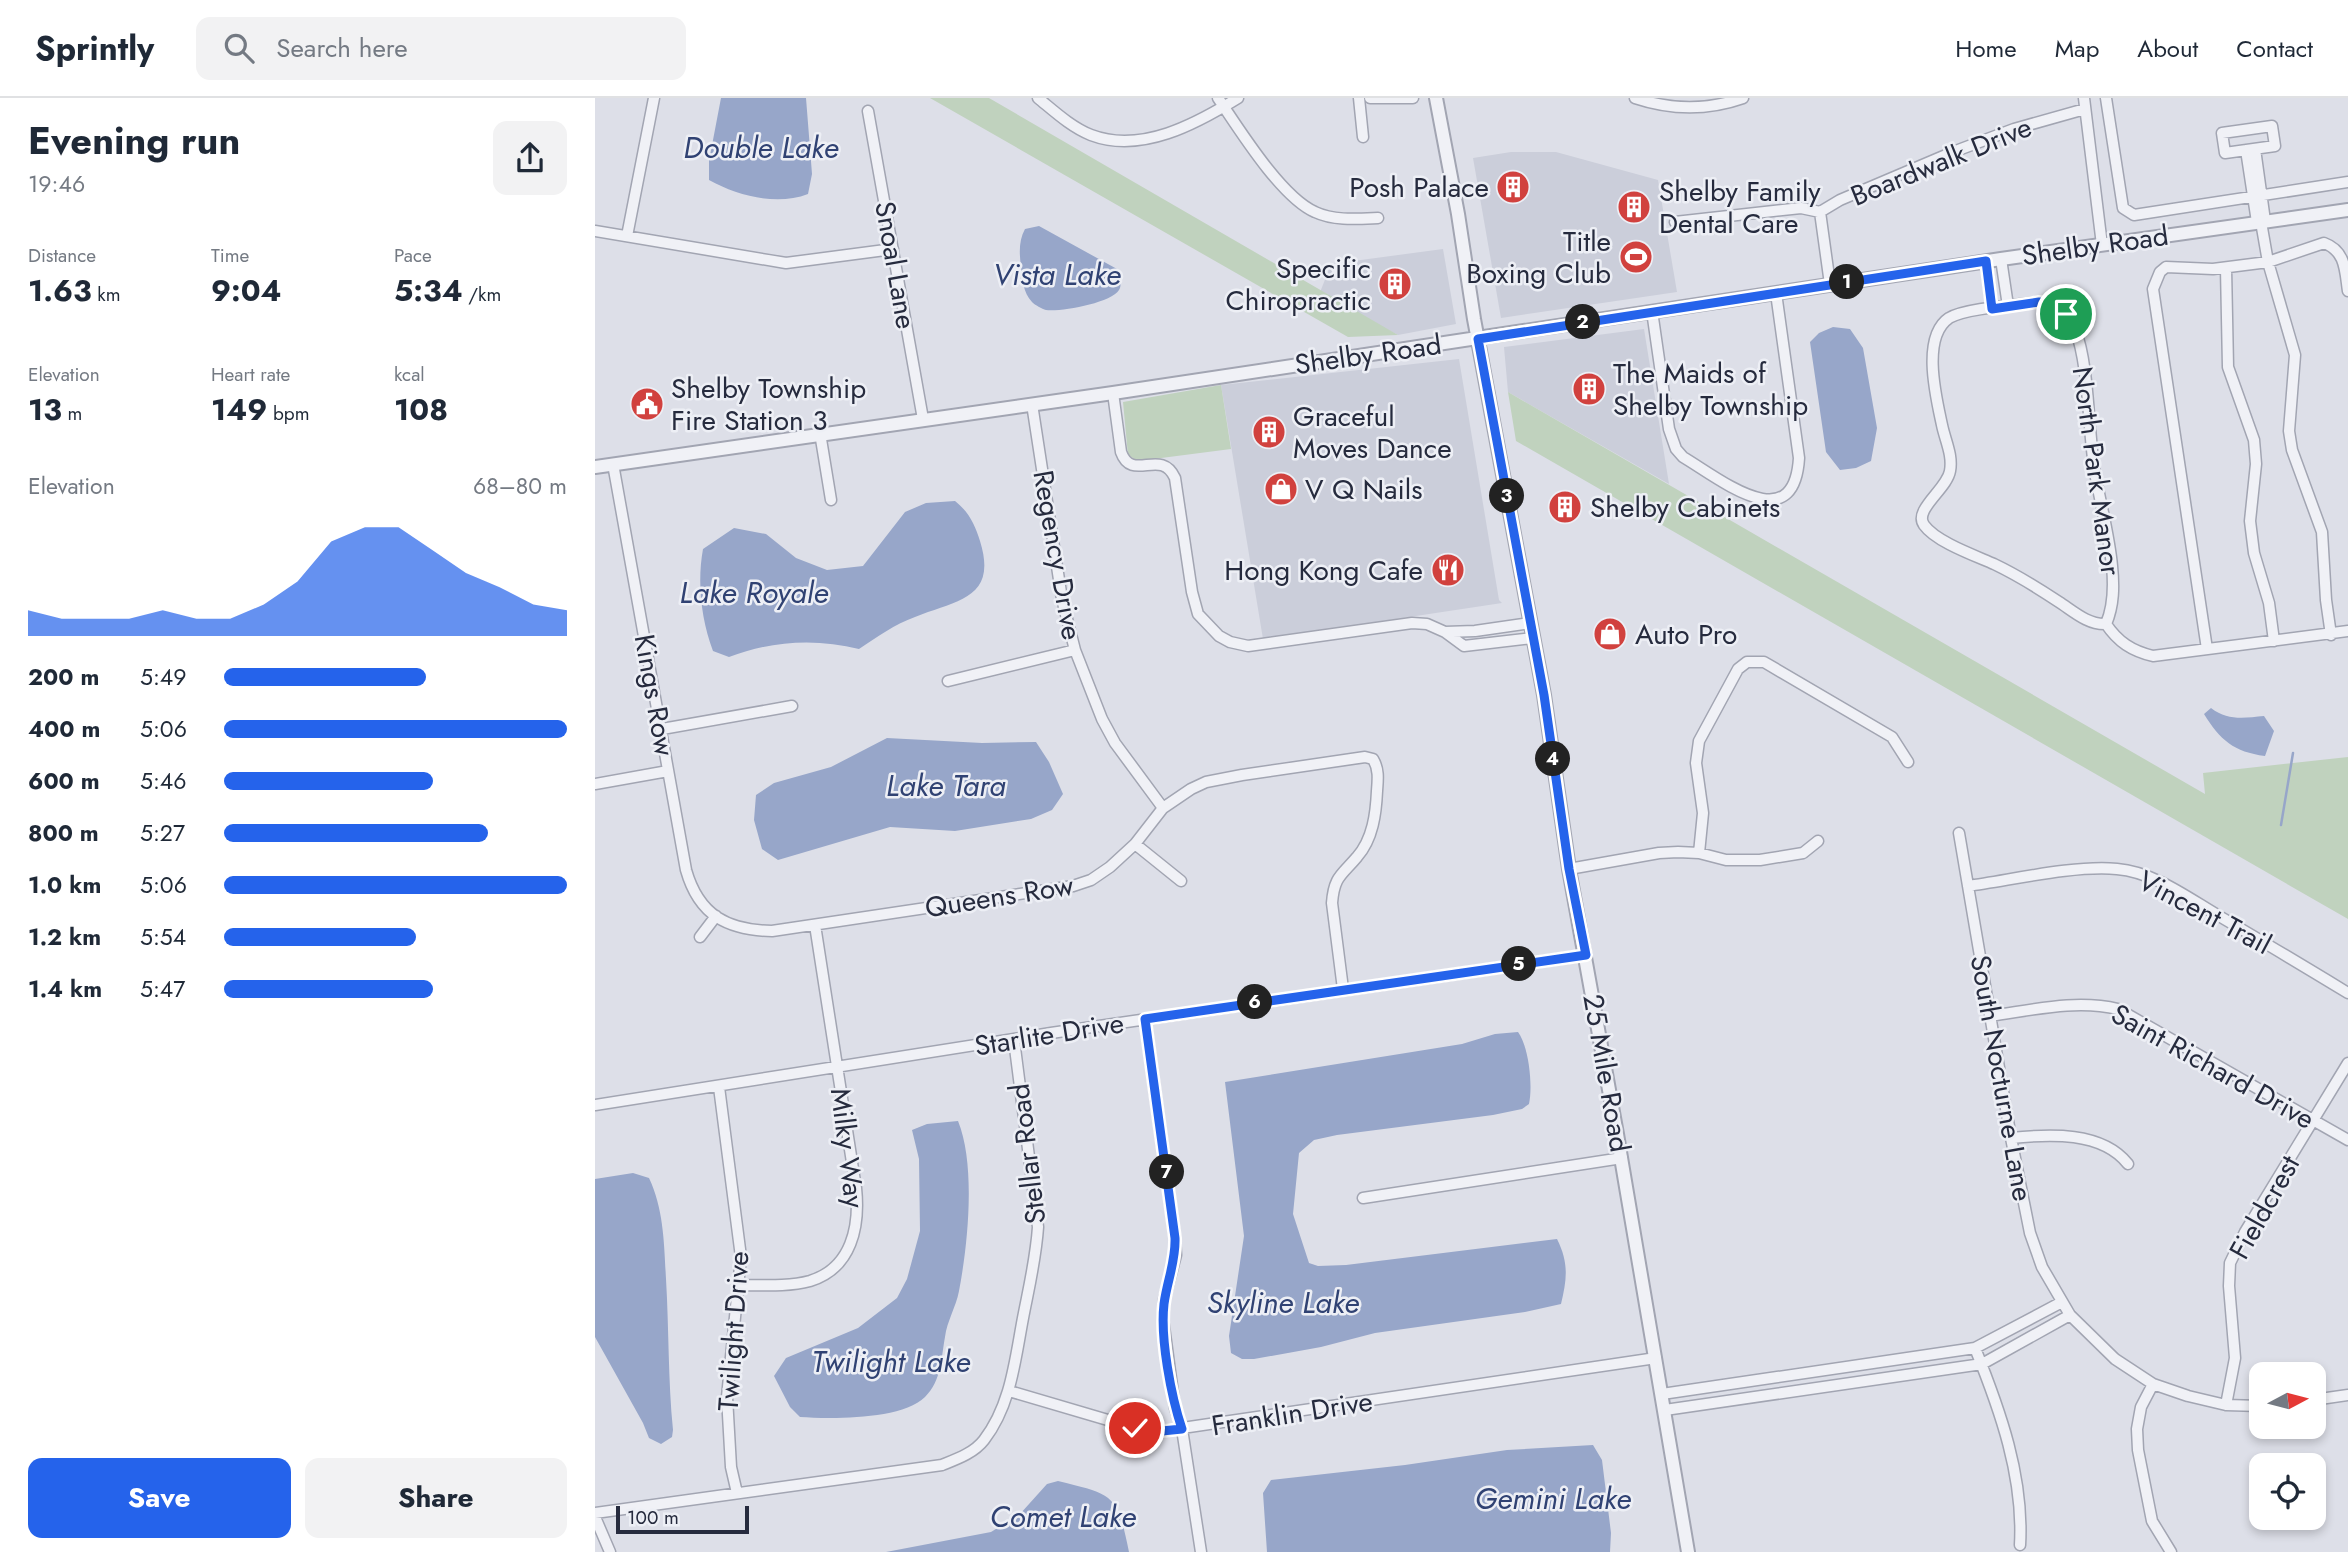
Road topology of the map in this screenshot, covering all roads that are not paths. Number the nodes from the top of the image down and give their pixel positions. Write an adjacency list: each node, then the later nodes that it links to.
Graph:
1 (654, 98): 24 (street)
2 (1038, 98): 11 (street)
3 (1238, 98): 11 (street)
4 (1359, 98): 14 (street)
5 (1370, 98): 6 (street)
6 (1413, 98)
7 (1436, 98): 37 (street, 25 Mile Road)
8 (1635, 98): 9 (street)
9 (1743, 98)
10 (2106, 98): 17 (street)
11 (1221, 102): 20 (street)
12 (2085, 104): 19 (street, Boardwalk Drive); 25 (street)
13 (868, 111): 26 (street, Snoal Lane)
14 (1363, 137)
15 (2251, 150): 15 (street); 17 (street)
16 (2348, 182): 17 (street)
17 (2258, 197): 22 (street)
18 (2348, 210): 22 (street, Shelby Road)
19 (1821, 212): 21 (street, Boardwalk Drive); 31 (street)
20 (1378, 218)
21 (1675, 222)
22 (2261, 222): 25 (street, Shelby Road); 29 (street)
23 (595, 231): 24 (street)
24 (627, 236): 26 (street)
25 (2102, 245): 27 (street, Shelby Road)
26 (893, 249): 40 (street, Snoal Lane)
27 (2001, 258): 28 (street, Shelby Road); 34 (street)
28 (1986, 261): 31 (street, Shelby Road); 35 (street)
29 (2268, 262): 30 (street); 32 (street); 49 (street)
30 (2227, 268): 51 (street); 52 (street)
31 (1830, 285): 33 (street, Shelby Road)
32 (2348, 291)
33 (1776, 293): 36 (street, Shelby Road); 36 (street)
34 (2008, 306): 35 (street, North Park Manor); 46 (street, North Park Manor)
35 (1992, 309): 46 (street, North Park Manor)
36 (1653, 310): 37 (street, Shelby Road)
37 (1478, 339): 38 (street, Shelby Road); 45 (street, 25 Mile Road)
38 (1113, 393): 39 (street, Shelby Road); 48 (street)
39 (1032, 404): 40 (street, Shelby Road); 53 (street, Regency Drive)
40 (923, 419): 41 (street, Shelby Road)
41 (820, 433): 42 (street, Shelby Road); 44 (street)
42 (613, 464): 43 (street, Shelby Road); 56 (street, Kings Row)
43 (595, 467)
44 (831, 500)
45 (1530, 623): 48 (street); 50 (street, 25 Mile Road)
46 (2106, 624): 52 (street)
47 (2348, 631): 49 (street)
48 (1445, 632): 50 (street)
49 (2331, 635): 51 (street)
50 (1533, 638): 65 (street, 25 Mile Road)
51 (2274, 641): 52 (street)
52 (2207, 649)
53 (1075, 650): 54 (street); 60 (street, Regency Drive)
54 (949, 681)
55 (792, 706): 56 (street)
56 (661, 729): 58 (street, Kings Row)
57 (1908, 762): 64 (street)
58 (668, 771): 59 (street); 68 (street, Kings Row)
59 (595, 784)
60 (1163, 808): 63 (street, Queens Row); 72 (street, Queens Row)
61 (1959, 834): 67 (street, South Nocturne Lane)
62 (1818, 841): 64 (street)
63 (1135, 844): 66 (street); 69 (street, Queens Row)
64 (1699, 853): 65 (street)
65 (1569, 869): 71 (street, 25 Mile Road)
66 (1181, 881)
67 (1968, 886): 73 (street, Vincent Trail); 74 (street, South Nocturne Lane)
68 (716, 916): 69 (street, Queens Row); 70 (street)
69 (815, 925): 78 (street, Milky Way)
70 (700, 937)
71 (1586, 955): 72 (street, Starlite Drive); 84 (street, 25 Mile Road)
72 (1343, 989): 75 (street, Starlite Drive)
73 (2348, 993)
74 (1990, 1016): 81 (street, Saint Richard Drive); 82 (street, South Nocturne Lane)
75 (1145, 1019): 76 (street, Starlite Drive); 105 (street)
76 (1014, 1040): 78 (street, Starlite Drive); 97 (street, Stellar Road)
77 (2348, 1063): 81 (street, Fieldcrest)
78 (837, 1065): 79 (street, Starlite Drive); 87 (street, Milky Way)
79 (719, 1087): 80 (street, Starlite Drive); 87 (street, Twilight Drive)
80 (595, 1105)
81 (2314, 1121): 83 (street, Saint Richard Drive); 102 (street, Fieldcrest)
82 (2011, 1138): 85 (street); 88 (street, South Nocturne Lane)
83 (2348, 1140)
84 (1622, 1158): 86 (street); 91 (street, 25 Mile Road)
85 (2128, 1164)
86 (1363, 1198)
87 (740, 1285): 106 (street, Twilight Drive)
88 (2062, 1302): 89 (street, South Nocturne Lane); 90 (street)
89 (2070, 1315): 92 (street); 94 (street, South Nocturne Lane)
90 (1975, 1348): 92 (street); 93 (street)
91 (1655, 1358): 98 (street, 25 Mile Road); 105 (street, Franklin Drive)
92 (1982, 1364): 95 (street); 108 (street)
93 (1823, 1372): 95 (street); 96 (street)
94 (2153, 1384): 102 (street, South Nocturne Lane); 112 (street)
95 (1826, 1386): 101 (street)
96 (1697, 1390): 98 (street); 101 (street)
97 (1009, 1391): 105 (street, Franklin Drive); 106 (street)
98 (1662, 1394): 104 (street, 25 Mile Road)
99 (2348, 1395): 100 (street)
100 (2326, 1398)
101 (1699, 1405): 104 (street)
102 (2226, 1405): 103 (street, South Nocturne Lane)
103 (2249, 1406)
104 (1665, 1410): 111 (street, 25 Mile Road)
105 (1182, 1429): 110 (street)
106 (737, 1493): 107 (street)
107 (595, 1515): 109 (street)
108 (2020, 1545)
109 (610, 1552)
110 (1201, 1552)
111 (1688, 1552)
112 (2171, 1552)

